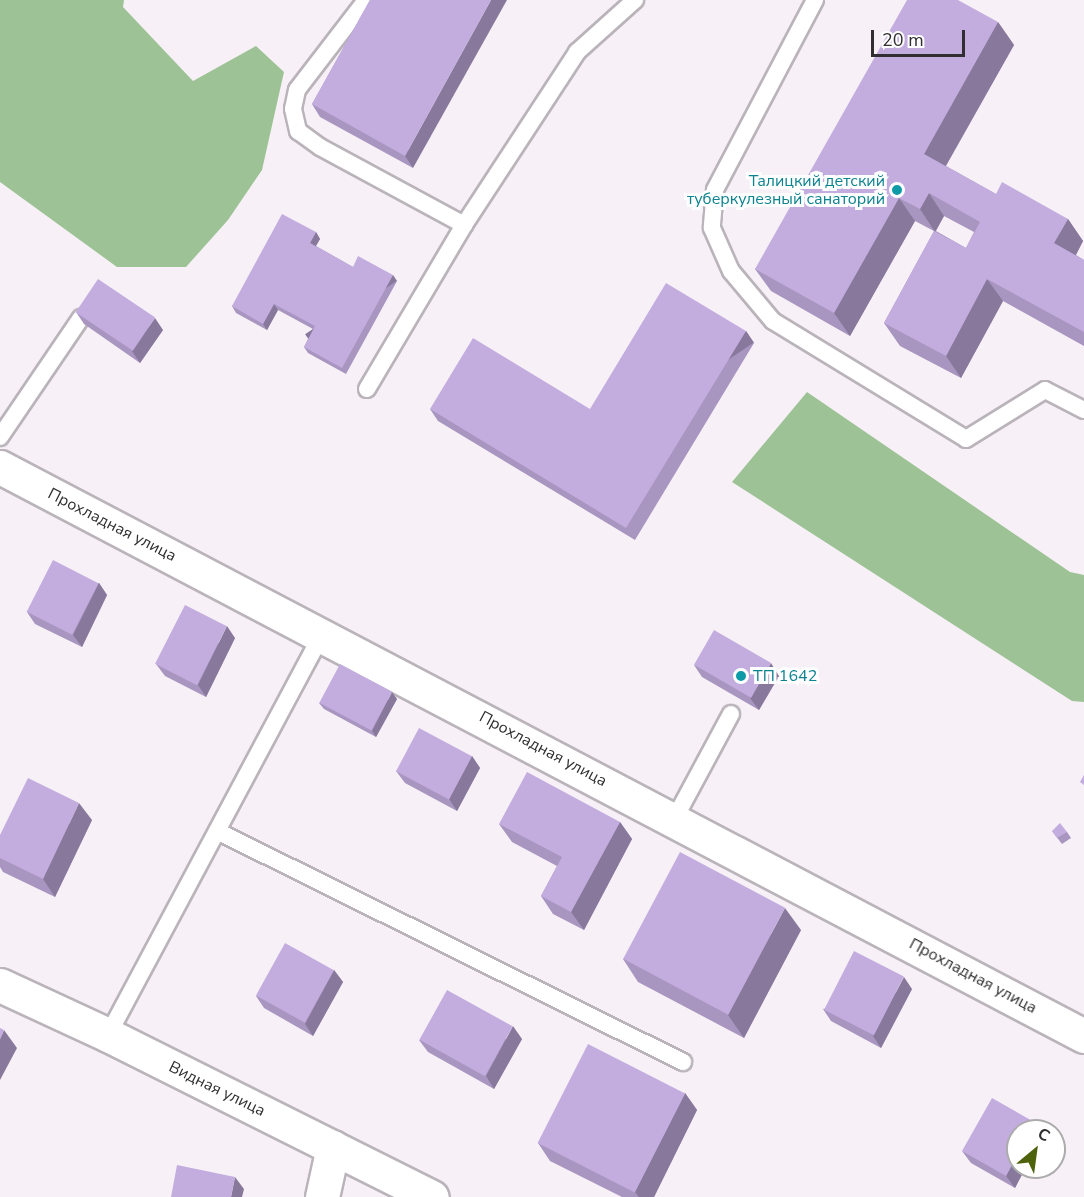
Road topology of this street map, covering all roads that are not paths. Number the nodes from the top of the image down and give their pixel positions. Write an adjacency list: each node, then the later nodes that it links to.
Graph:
1 (366, 0): 4 (lane)
2 (635, 0): 4 (lane)
3 (815, 0): 7 (lane)
4 (464, 225): 6 (lane)
5 (81, 318): 8 (lane)
6 (367, 389)
7 (1084, 410)
8 (0, 437)
9 (0, 467): 10 (street, Прохладная улица)
10 (322, 634): 12 (street, Прохладная улица); 13 (lane)
11 (731, 714): 12 (lane)
12 (675, 818): 16 (street, Прохладная улица)
13 (219, 832): 15 (lane); 17 (lane)
14 (0, 985): 15 (street, Видная улица)
15 (108, 1035): 18 (street, Видная улица)
16 (1084, 1036)
17 (683, 1062)
18 (333, 1147): 19 (street); 20 (street, Видная улица)
19 (322, 1197)
20 (432, 1197)

